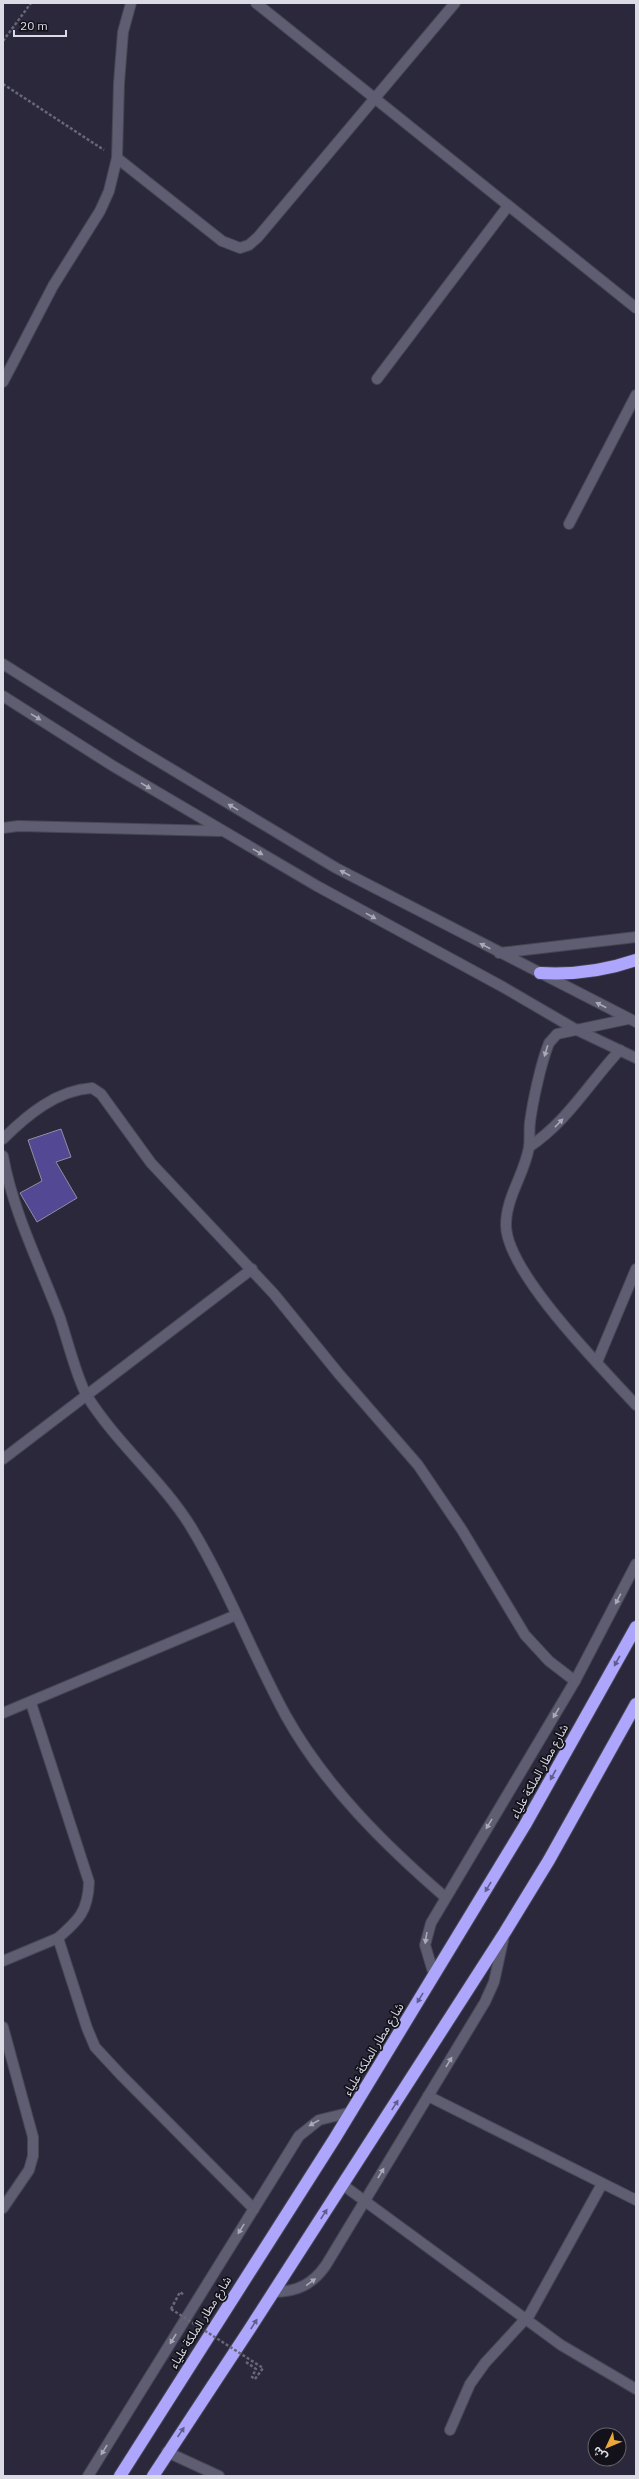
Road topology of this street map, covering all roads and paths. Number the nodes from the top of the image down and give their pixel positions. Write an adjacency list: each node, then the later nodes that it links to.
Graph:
1 (31, 3): 5 (path)
2 (131, 3): 8 (street)
3 (256, 3): 7 (street)
4 (454, 3): 7 (street)
5 (3, 41)
6 (3, 84): 8 (path)
7 (373, 99): 8 (street); 9 (street)
8 (117, 158): 12 (street)
9 (508, 206): 10 (street); 11 (street)
10 (636, 308)
11 (377, 379)
12 (3, 382)
13 (636, 395): 14 (street)
14 (569, 524)
15 (3, 664): 20 (street, one-way to 15)
16 (3, 696): 18 (street, one-way to 18)
17 (3, 828): 18 (street)
18 (222, 831): 24 (street, one-way to 24)
19 (636, 937): 20 (street)
20 (499, 953): 22 (street)
21 (636, 960): 22 (highway)
22 (540, 973): 23 (street, one-way to 22)
23 (632, 1020): 24 (street)
24 (574, 1029): 25 (street); 28 (street, one-way to 28)
25 (620, 1050): 26 (street); 28 (street, one-way to 25)
26 (636, 1058)
27 (3, 1139): 30 (street)
28 (529, 1147): 32 (street)
29 (3, 1156): 33 (street)
30 (252, 1269): 33 (street); 39 (street)
31 (636, 1269): 32 (street)
32 (598, 1362): 34 (street)
33 (86, 1394): 35 (street); 37 (street)
34 (636, 1405)
35 (3, 1459)
36 (636, 1564): 39 (street, one-way to 39)
37 (236, 1615): 40 (street); 43 (street)
38 (636, 1627): 47 (highway, شارع مطار الملكة علياء, one-way to 47)
39 (574, 1681): 43 (street, one-way to 43)
40 (31, 1703): 42 (street); 45 (street)
41 (636, 1704): 44 (highway)
42 (3, 1713)
43 (445, 1897): 47 (street, one-way to 47)
44 (505, 1932): 50 (street, one-way to 44); 53 (highway, one-way to 44)
45 (58, 1938): 46 (street); 57 (street)
46 (3, 1961)
47 (434, 1974): 51 (highway, شارع مطار الملكة علياء, one-way to 51)
48 (3, 2027): 49 (street)
49 (6, 2052): 56 (street)
50 (428, 2096): 52 (street); 55 (street, one-way to 50)
51 (352, 2112): 57 (street, one-way to 57); 66 (highway, شارع مطار الملكة علياء)
52 (602, 2184): 54 (street); 60 (street)
53 (343, 2185): 55 (street); 59 (highway, one-way to 53)
54 (636, 2200)
55 (365, 2201): 59 (street, one-way to 55); 60 (street)
56 (3, 2208)
57 (254, 2208): 65 (street, one-way to 65)
58 (180, 2292): 61 (path, bridge)
59 (274, 2292): 61 (highway, one-way to 59)
60 (525, 2320): 62 (street); 63 (street)
61 (233, 2354): 64 (highway, one-way to 61)
62 (636, 2389)
63 (450, 2430)
64 (168, 2452): 67 (highway); 68 (street)
65 (88, 2476)
66 (120, 2476)
67 (153, 2476)
68 (219, 2476)

